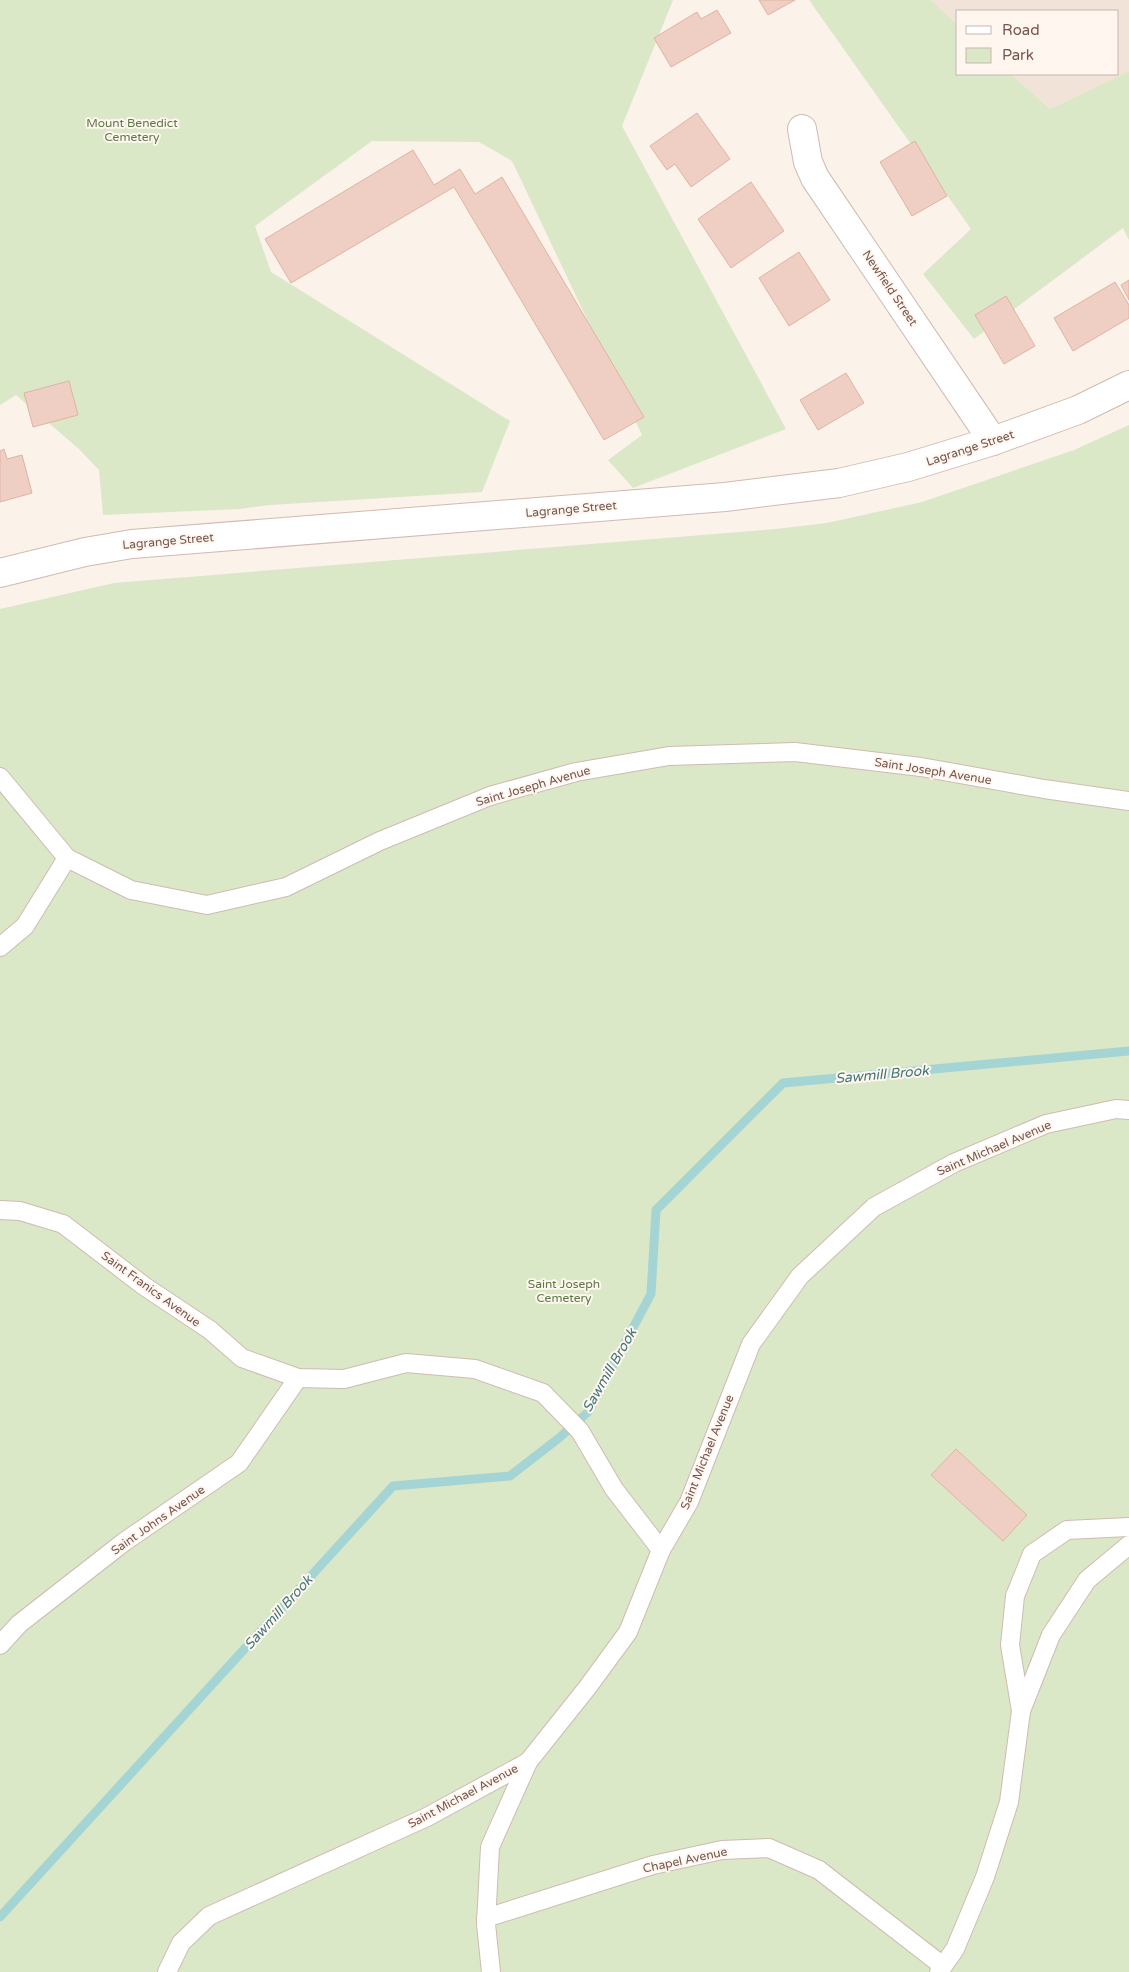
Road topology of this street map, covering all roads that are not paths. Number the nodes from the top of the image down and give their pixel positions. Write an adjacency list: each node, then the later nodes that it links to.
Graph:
1 (802, 129): 3 (main road, Newfield Street)
2 (1129, 385): 3 (main road, Lagrange Street)
3 (993, 441): 4 (main road, Lagrange Street)
4 (0, 573)
5 (0, 777): 7 (lane, Saint Joseph Avenue)
6 (1129, 801): 7 (lane, Saint Joseph Avenue)
7 (67, 858): 8 (lane)
8 (0, 947)
9 (1129, 1110): 14 (lane, Saint Michael Avenue)
10 (0, 1210): 11 (lane, Saint Franics Avenue)
11 (298, 1378): 14 (lane, Saint Franics Avenue); 15 (lane, Saint Johns Avenue)
12 (1129, 1526): 16 (lane, Chapel Avenue)
13 (1129, 1545): 16 (lane, Chapel Avenue)
14 (661, 1550): 17 (lane, Saint Michael Avenue)
15 (0, 1645)
16 (1021, 1711): 19 (lane, Chapel Avenue)
17 (528, 1762): 18 (lane); 20 (lane, Saint Michael Avenue)
18 (486, 1918): 19 (lane, Chapel Avenue); 21 (lane)
19 (941, 1969)
20 (167, 1972)
21 (491, 1972)

